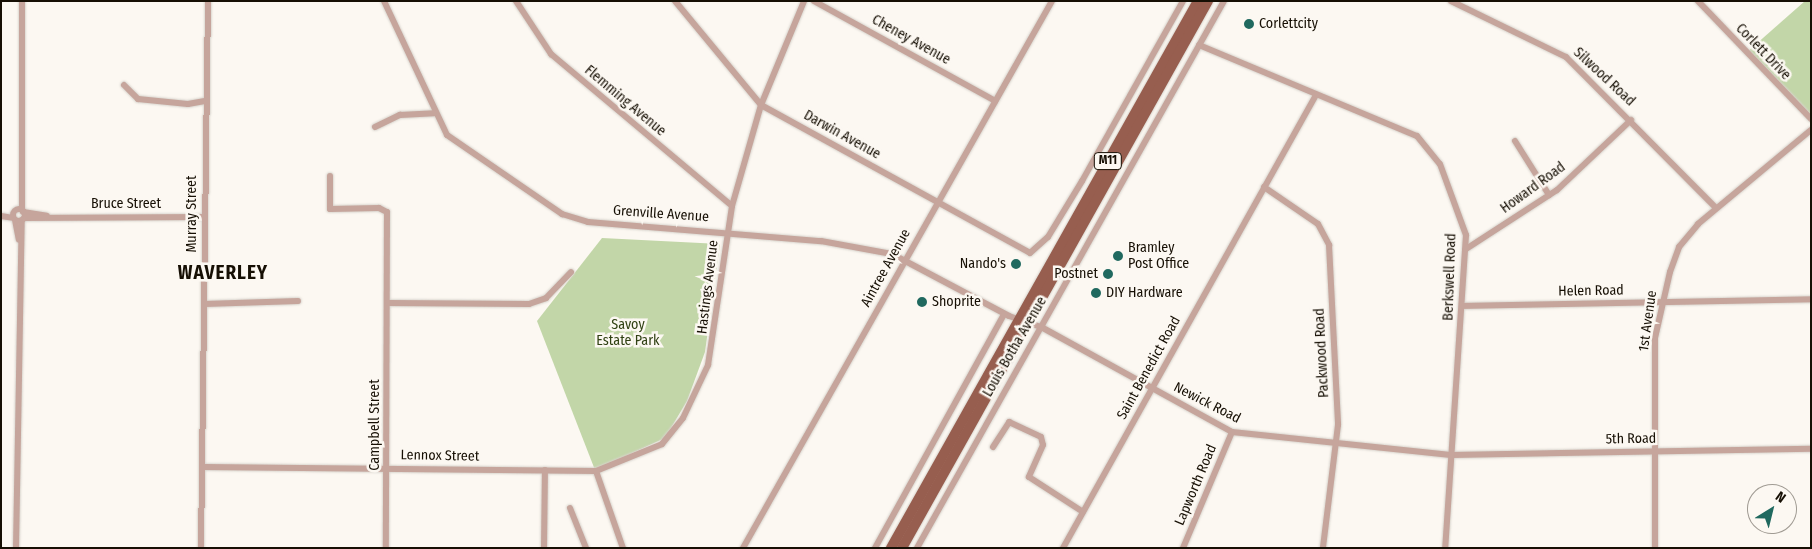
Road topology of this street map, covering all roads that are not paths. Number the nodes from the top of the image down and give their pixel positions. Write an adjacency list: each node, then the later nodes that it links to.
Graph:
1 (22, 1): 38 (street)
2 (208, 1): 18 (street, Murray Street)
3 (384, 1): 21 (street, Grenville Avenue)
4 (516, 1): 35 (street, Flemming Avenue)
5 (676, 1): 20 (street, Darwin Avenue)
6 (804, 1): 20 (street, Hastings Avenue)
7 (814, 1): 19 (street, Cheney Avenue)
8 (1052, 1): 19 (street, Aintree Avenue)
9 (1183, 1): 28 (street)
10 (1198, 1): 29 (main road, Louis Botha Avenue / M11)
11 (1208, 1): 32 (main road, Louis Botha Avenue / M11)
12 (1224, 1): 15 (street, Louis Botha Avenue)
13 (1451, 1): 23 (street, Silwood Road)
14 (1698, 1): 22 (street, Corlett Drive)
15 (1199, 45): 17 (street, Berkswell Road); 33 (street, Louis Botha Avenue)
16 (124, 84): 18 (street)
17 (1316, 95): 30 (street, Saint Benedict Road); 43 (street, Berkswell Road)
18 (205, 101): 39 (street, Murray Street)
19 (995, 101): 34 (street, Aintree Avenue)
20 (761, 105): 34 (street, Darwin Avenue); 35 (street, Hastings Avenue)
21 (434, 113): 24 (street); 40 (street, Grenville Avenue)
22 (1811, 119)
23 (1631, 120): 31 (street, Howard Road); 36 (street, Silwood Road)
24 (375, 126)
25 (1811, 130): 36 (street, 1st Avenue)
26 (1515, 141): 31 (street)
27 (330, 176): 49 (street, Campbell Street)
28 (1086, 176): 29 (street); 41 (street)
29 (1097, 182): 42 (main road, Louis Botha Avenue / M11)
30 (1264, 187): 56 (street, Saint Benedict Road); 58 (street, Packwood Road)
31 (1549, 195): 43 (street, Howard Road)
32 (1099, 196): 33 (street); 54 (main road, Louis Botha Avenue / M11)
33 (1111, 202): 55 (street, Louis Botha Avenue)
34 (938, 203): 41 (street, Darwin Avenue); 44 (street, Aintree Avenue)
35 (732, 206): 40 (street, Hastings Avenue)
36 (1716, 206): 48 (street, 1st Avenue)
37 (1, 215): 38 (street, Bruce Street)
38 (19, 215): 39 (street, Bruce Street); 69 (street)
39 (205, 217): 50 (street, Murray Street)
40 (728, 231): 44 (street, Grenville Avenue); 66 (street, Hastings Avenue)
41 (1048, 237): 42 (street)
42 (1061, 245): 53 (main road, Louis Botha Avenue / M11)
43 (1466, 249): 51 (street, Berkswell Road)
44 (906, 259): 52 (street, Grenville Avenue); 75 (street, Aintree Avenue)
45 (571, 272): 49 (street)
46 (1811, 299): 48 (street, Helen Road)
47 (298, 301): 50 (street)
48 (1660, 302): 51 (street, Helen Road); 61 (street, 1st Avenue)
49 (388, 303): 64 (street, Campbell Street)
50 (204, 304): 63 (street, Murray Street)
51 (1462, 306): 62 (street, Berkswell Road)
52 (1004, 314): 53 (street, Grenville Avenue); 76 (street, Louis Botha Avenue)
53 (1018, 320): 54 (street, Grenville Avenue); 77 (main road, Louis Botha Avenue / M11)
54 (1028, 324): 55 (street, Newick Road); 78 (main road, Louis Botha Avenue / M11)
55 (1043, 328): 56 (street, Newick Road); 79 (street, Louis Botha Avenue)
56 (1152, 388): 57 (street, Newick Road); 68 (street, Saint Benedict Road)
57 (1232, 432): 58 (street, Newick Road); 81 (street, Lapworth Road)
58 (1337, 445): 62 (street, Newick Road); 82 (street, Packwood Road)
59 (993, 447): 68 (street)
60 (1811, 449): 61 (street, 5th Road)
61 (1654, 452): 62 (street, 5th Road); 84 (street, 1st Avenue)
62 (1451, 455): 83 (street, Berkswell Road)
63 (203, 467): 64 (street, Lennox Street); 70 (street, Murray Street)
64 (388, 467): 65 (street, Lennox Street); 71 (street, Campbell Street)
65 (545, 470): 66 (street, Lennox Street); 72 (street)
66 (596, 471): 74 (street)
67 (570, 508): 73 (street)
68 (1083, 512): 80 (street, Saint Benedict Road)
69 (16, 548)
70 (201, 548)
71 (386, 548)
72 (544, 548)
73 (586, 548)
74 (623, 548)
75 (742, 548)
76 (875, 548)
77 (891, 548)
78 (902, 548)
79 (917, 548)
80 (1063, 548)
81 (1183, 548)
82 (1323, 548)
83 (1444, 548)
84 (1655, 548)

